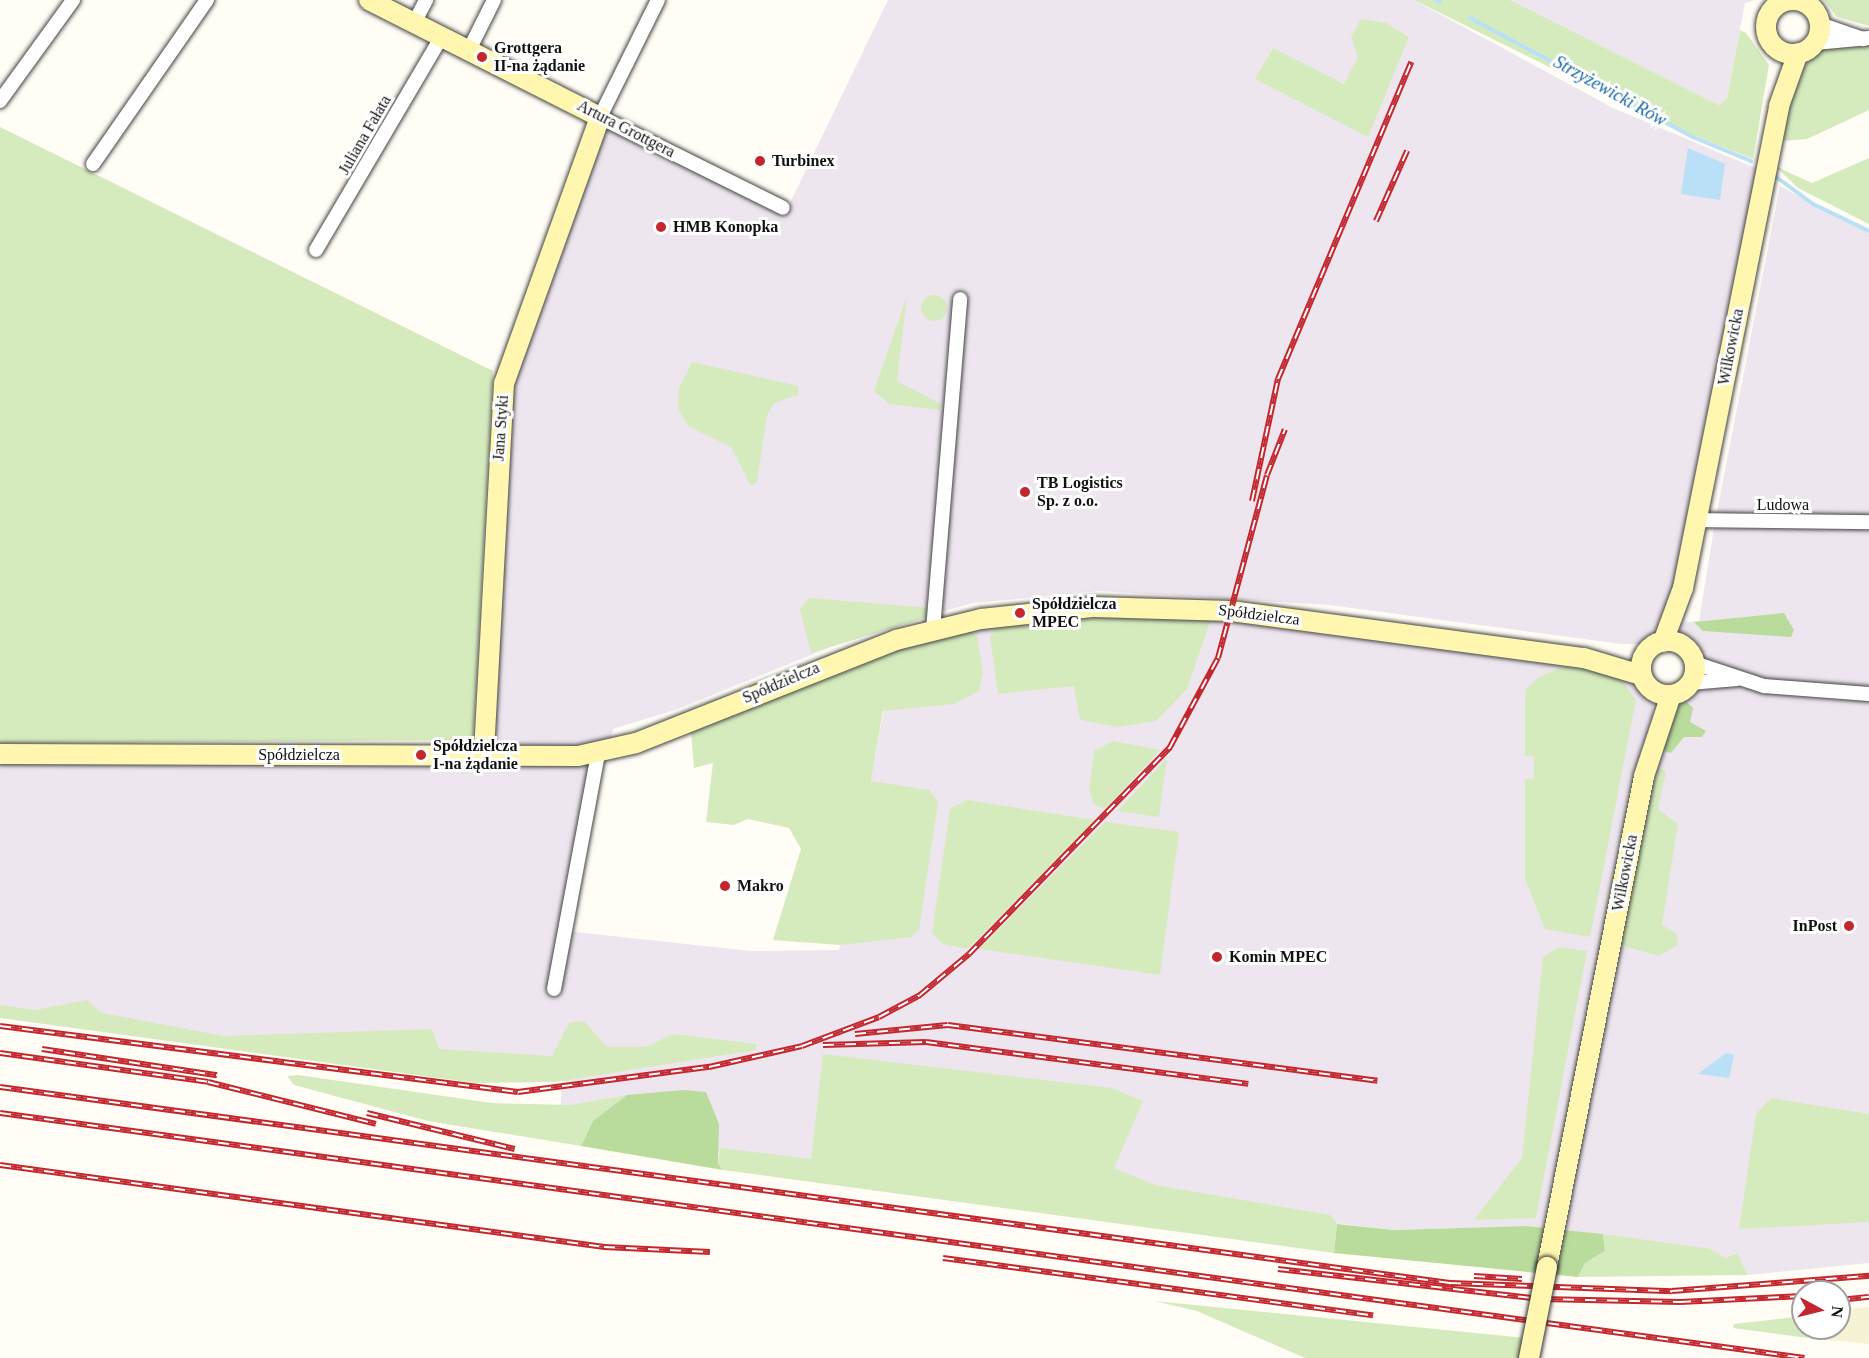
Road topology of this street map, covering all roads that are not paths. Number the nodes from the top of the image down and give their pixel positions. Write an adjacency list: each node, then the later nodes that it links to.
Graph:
1 (73, 0): 15 (street)
2 (207, 0): 17 (street)
3 (369, 0): 9 (street, Artura Grottgera)
4 (426, 0): 9 (street)
5 (494, 0): 14 (street)
6 (658, 0): 16 (street)
7 (1786, 1): 8 (street); 13 (street)
8 (1809, 3): 10 (street)
9 (414, 23): 11 (street, Artura Grottgera)
10 (1820, 24): 12 (street); 13 (street)
11 (442, 36): 14 (street, Artura Grottgera); 19 (street, Juliana Fałata)
12 (1866, 38): 13 (street)
13 (1797, 49): 21 (street, Wilkowicka)
14 (469, 50): 16 (street, Artura Grottgera)
15 (0, 101)
16 (600, 117): 18 (street, Artura Grottgera); 33 (street, Jana Styki)
17 (93, 164)
18 (783, 208)
19 (316, 250)
20 (960, 299): 23 (street)
21 (1697, 520): 22 (street, Ludowa); 24 (street, Wilkowicka)
22 (1869, 522)
23 (933, 630): 26 (street, Spółdzielcza); 32 (street, Spółdzielcza)
24 (1672, 644): 25 (street); 26 (street)
25 (1694, 663): 27 (street); 28 (street)
26 (1643, 665): 29 (street)
27 (1737, 679): 28 (street); 30 (street)
28 (1690, 683): 29 (street)
29 (1662, 693): 35 (street, Wilkowicka, bridge)
30 (1869, 694)
31 (0, 754): 33 (street, Spółdzielcza)
32 (598, 754): 33 (street, Spółdzielcza); 34 (street)
33 (484, 756)
34 (554, 989)
35 (1529, 1358)

